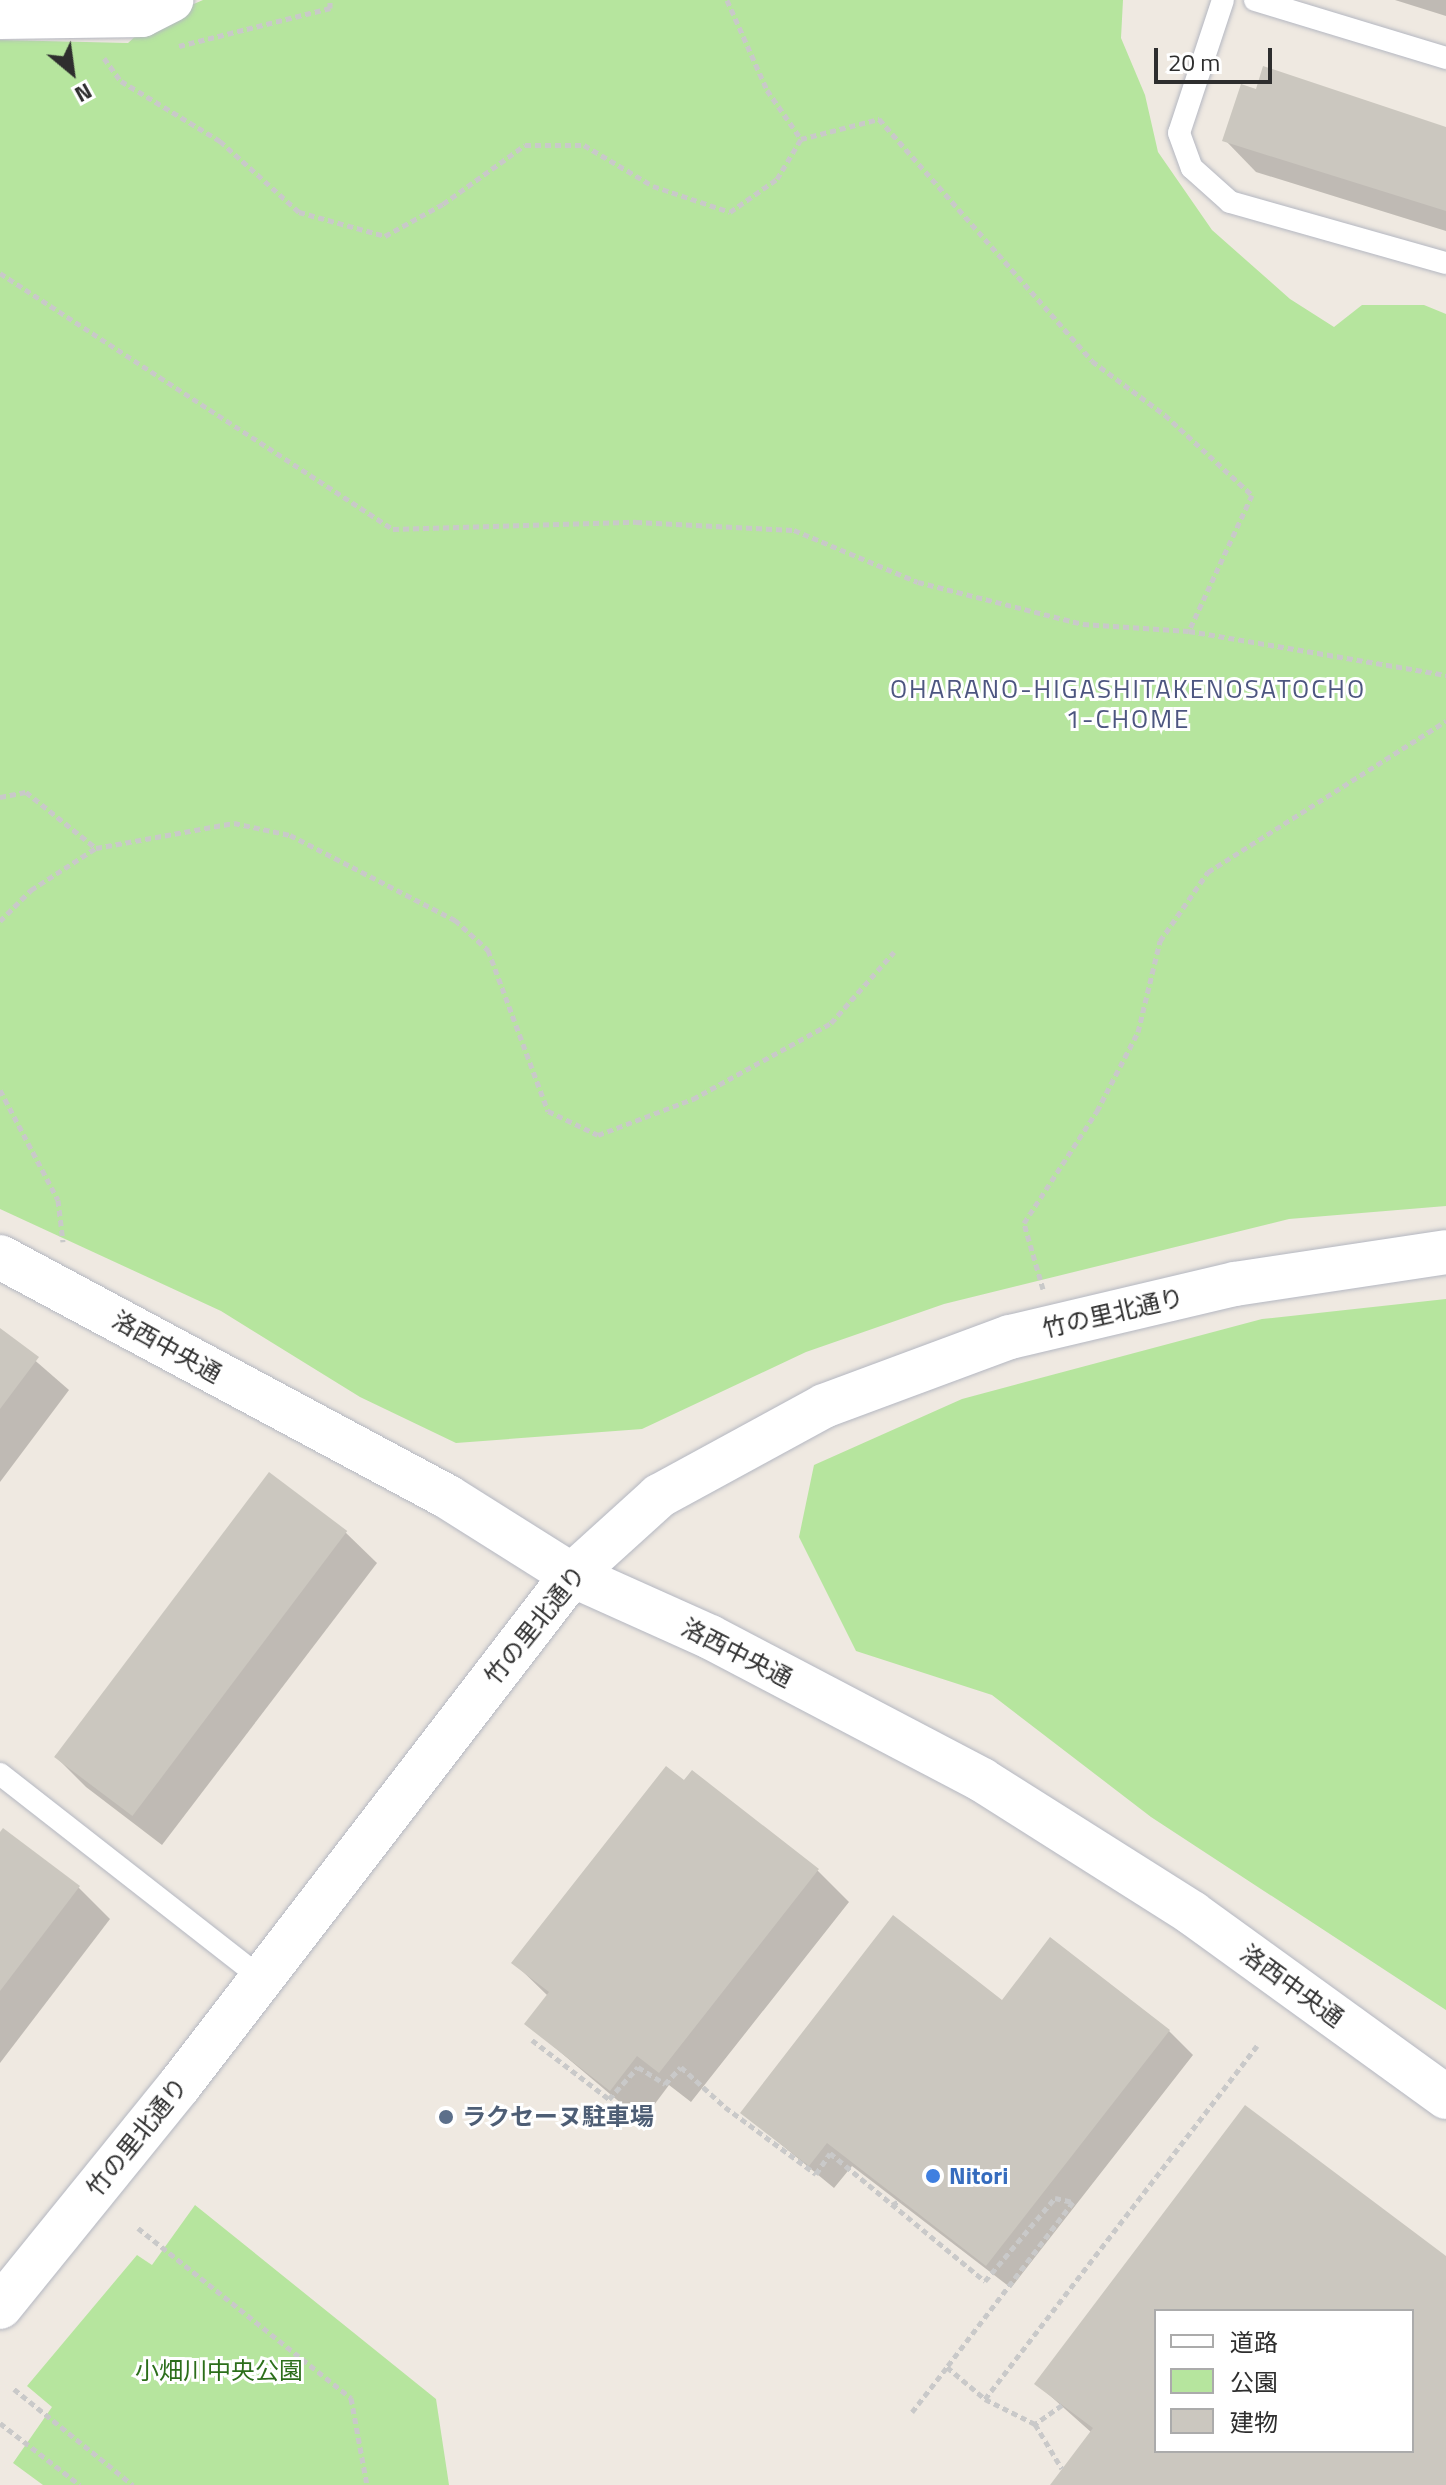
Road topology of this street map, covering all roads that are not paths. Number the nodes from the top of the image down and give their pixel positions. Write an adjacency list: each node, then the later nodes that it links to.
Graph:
1 (171, 0): 4 (street)
2 (1223, 0): 6 (lane)
3 (1255, 0): 5 (lane)
4 (0, 17)
5 (1446, 58)
6 (1446, 263)
7 (1446, 1252): 9 (street, 竹の里北通り)
8 (0, 1257): 9 (street, 洛西中央通)
9 (572, 1575): 11 (street, 竹の里北通り); 12 (street, 洛西中央通)
10 (0, 1774): 11 (lane)
11 (261, 1978): 13 (street, 竹の里北通り)
12 (1446, 2097)
13 (0, 2307)

